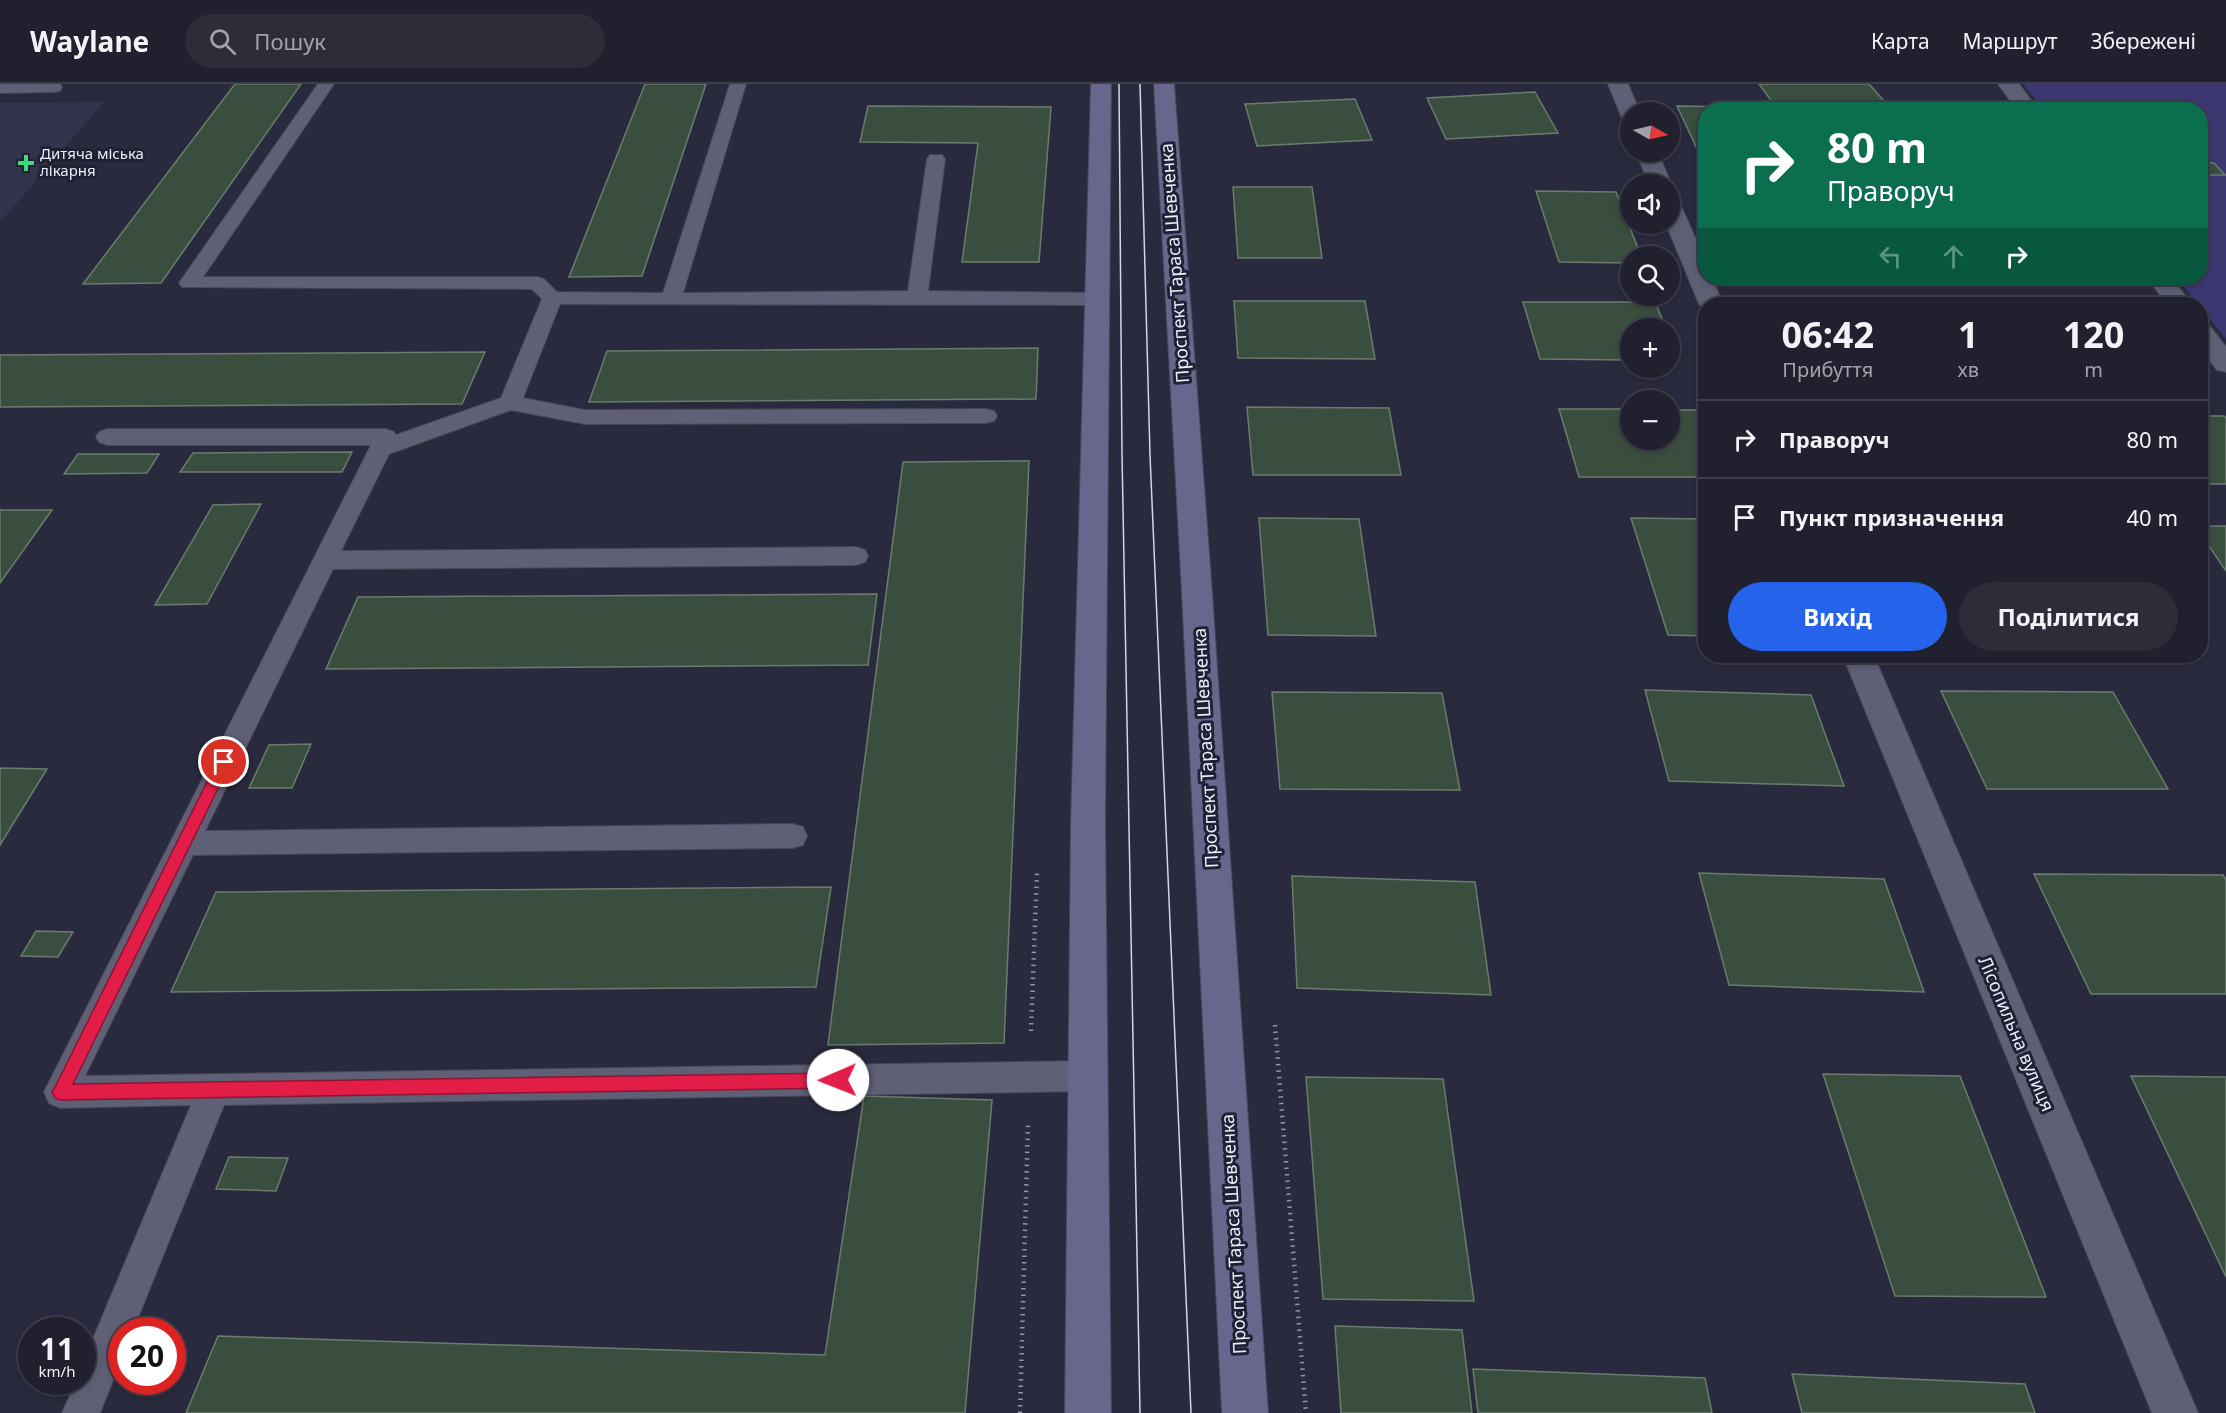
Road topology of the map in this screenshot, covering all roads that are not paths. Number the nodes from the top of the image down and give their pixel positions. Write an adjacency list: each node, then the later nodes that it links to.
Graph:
1 (326, 84): 17 (lane)
2 (738, 84): 18 (lane)
3 (1101, 84): 19 (main road)
4 (1164, 84): 35 (main road, Проспект Тараса Шевченка)
5 (1618, 84): 9 (street)
6 (2008, 84): 10 (street)
7 (54, 87): 8 (lane)
8 (0, 88)
9 (1625, 102)
10 (2022, 102)
11 (936, 159): 15 (lane)
12 (1680, 230): 13 (street)
13 (1698, 273)
14 (2165, 285): 16 (street)
15 (916, 297): 18 (lane); 19 (lane)
16 (2174, 297)
17 (552, 298): 18 (lane); 22 (lane)
18 (670, 299)
19 (1095, 299): 31 (main road)
20 (2208, 341): 21 (street)
21 (2226, 364)
22 (510, 403): 23 (lane); 25 (lane)
23 (986, 416)
24 (107, 437): 25 (lane)
25 (380, 449): 27 (lane)
26 (856, 556): 27 (lane)
27 (324, 560): 30 (lane)
28 (1861, 663): 36 (street, Лісопильна вулиця)
29 (793, 836): 30 (lane)
30 (184, 843): 32 (lane)
31 (1088, 1076): 32 (lane); 34 (main road)
32 (214, 1089): 33 (lane)
33 (81, 1413)
34 (1088, 1413)
35 (1245, 1413)
36 (2175, 1413)

